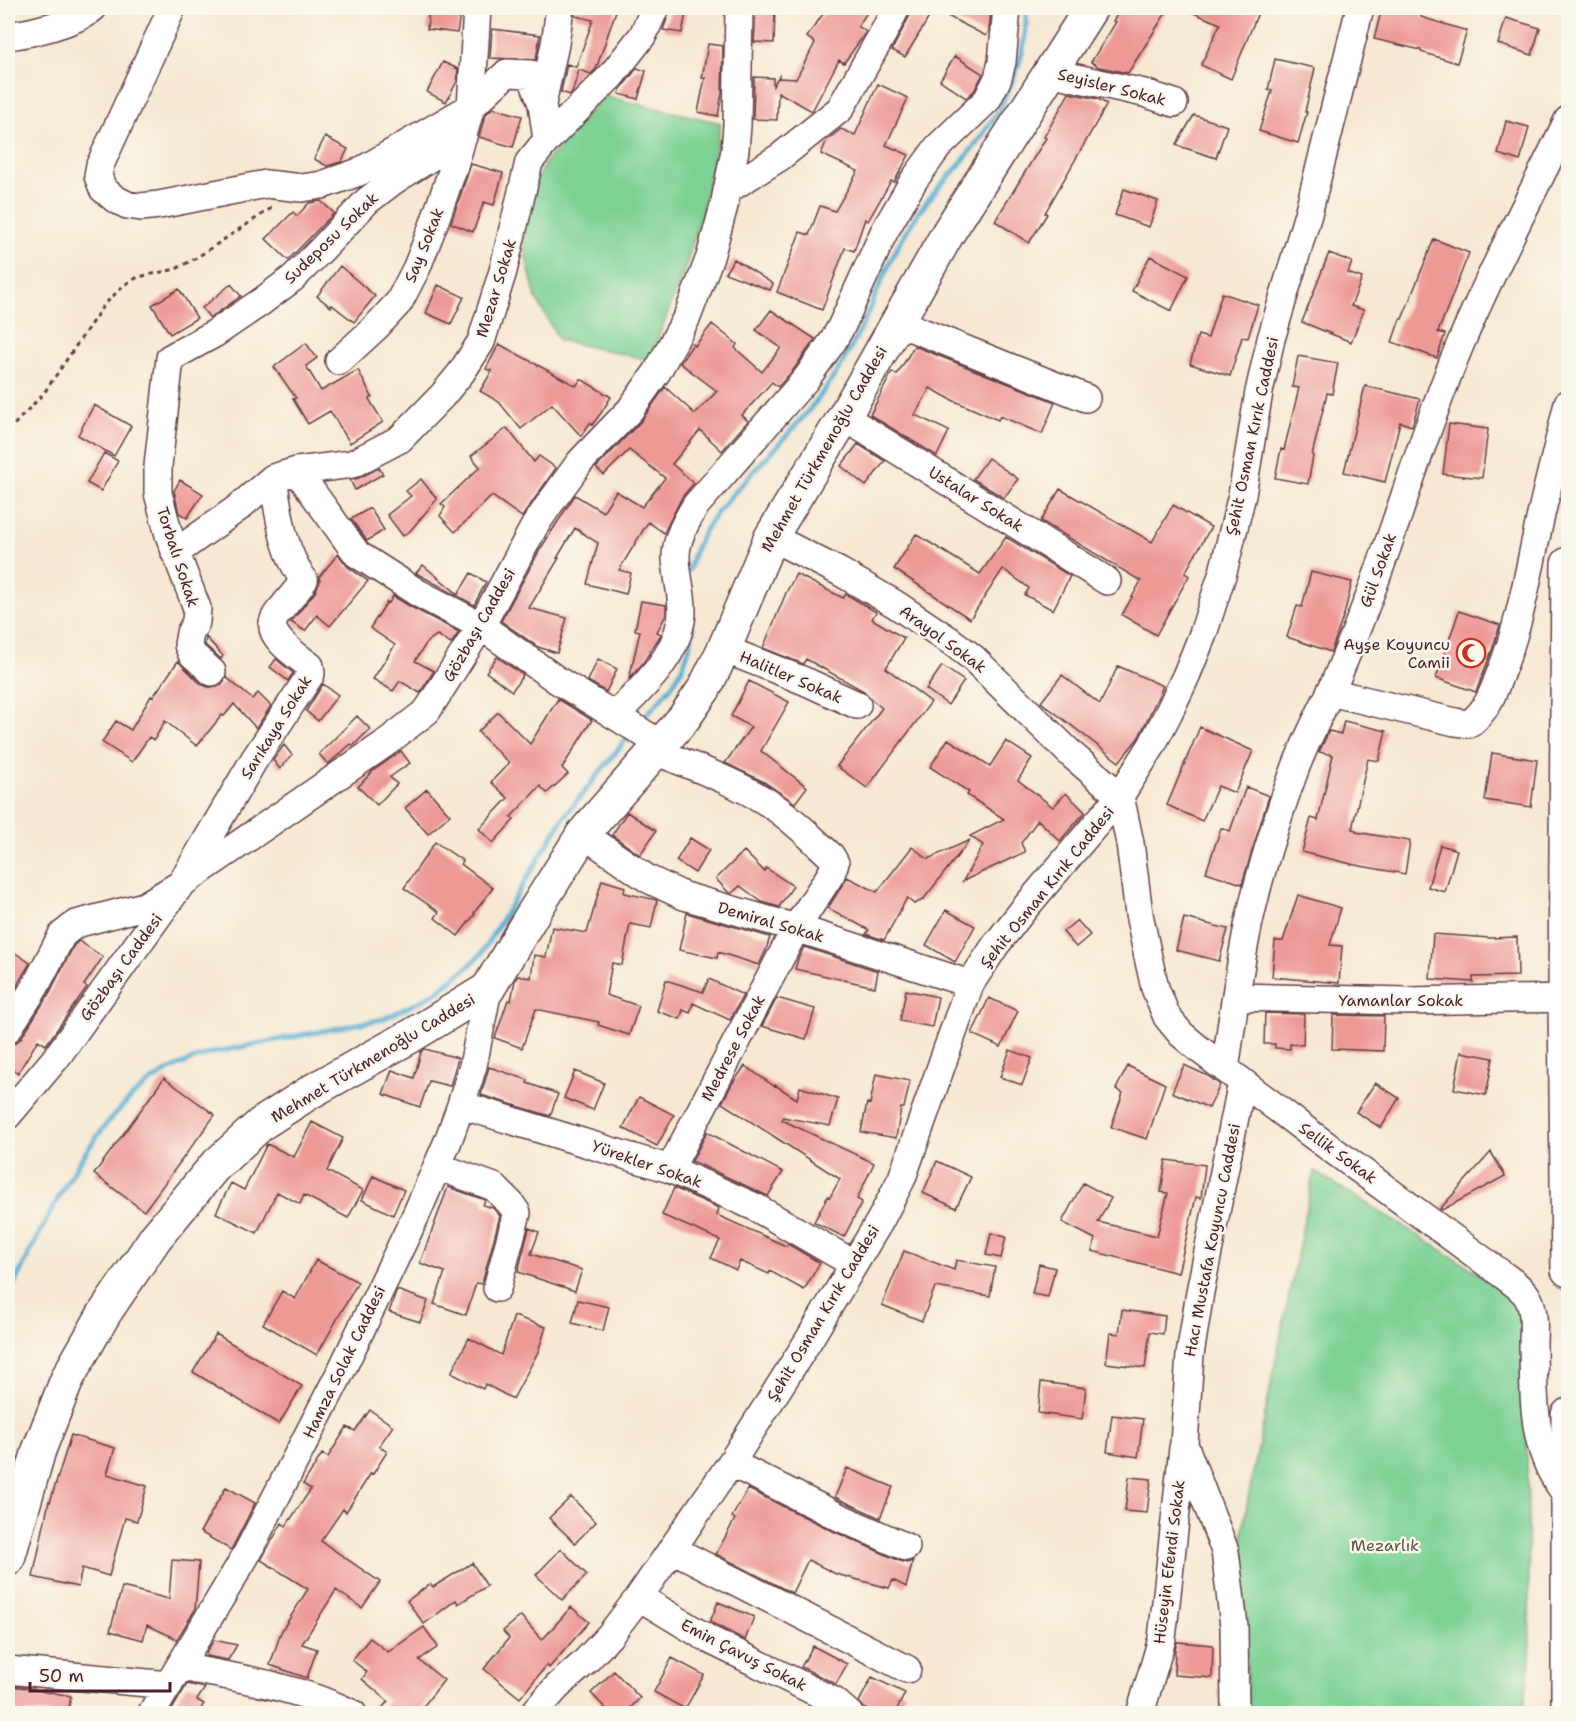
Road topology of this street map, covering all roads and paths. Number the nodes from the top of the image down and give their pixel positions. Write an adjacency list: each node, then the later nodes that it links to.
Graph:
1 (93, 8): 11 (street)
2 (172, 8): 19 (street)
3 (477, 8): 15 (street, Say Sokak)
4 (560, 8): 14 (street)
5 (655, 8): 18 (street, Mezar Sokak)
6 (739, 8): 20 (street, Gözbaşı Caddesi)
7 (896, 8): 20 (street)
8 (1007, 8): 38 (street)
9 (1091, 8): 12 (main road, Mehmet Türkmenoğlu Caddesi)
10 (1360, 8): 39 (street, Şehit Osman Kırık Caddesi)
11 (8, 36)
12 (1049, 72): 13 (street, Seyisler Sokak); 21 (main road, Mehmet Türkmenoğlu Caddesi)
13 (1174, 103)
14 (542, 104): 15 (street); 18 (street)
15 (471, 107): 17 (street, Say Sokak); 19 (street)
16 (1569, 120): 36 (street, Gül Sokak)
17 (463, 137): 22 (street, Sudeposu Sokak); 23 (street, Say Sokak)
18 (547, 140): 28 (street, Mezar Sokak)
19 (302, 188): 27 (path)
20 (728, 190): 33 (street, Gözbaşı Caddesi)
21 (897, 322): 24 (street); 26 (main road, Mehmet Türkmenoğlu Caddesi)
22 (170, 358): 30 (street, Torbalı Sokak)
23 (339, 361)
24 (1086, 398)
25 (1569, 403): 36 (street)
26 (844, 417): 29 (main road, Mehmet Türkmenoğlu Caddesi); 32 (street, Ustalar Sokak)
27 (8, 431)
28 (285, 475): 30 (street); 33 (street); 41 (street, Sarıkaya Sokak)
29 (771, 537): 34 (main road, Mehmet Türkmenoğlu Caddesi); 39 (street, Arayol Sokak)
30 (175, 553): 35 (street, Torbalı Sokak)
31 (1569, 564): 45 (main road)
32 (1107, 581)
33 (481, 626): 38 (street); 41 (street, Gözbaşı Caddesi)
34 (724, 649): 37 (street, Halitler Sokak); 38 (main road, Mehmet Türkmenoğlu Caddesi)
35 (212, 672)
36 (1330, 692): 46 (street, Gül Sokak)
37 (857, 705)
38 (640, 733): 40 (main road, Mehmet Türkmenoğlu Caddesi); 42 (street, Medrese Sokak)
39 (1120, 796): 43 (street, Şehit Osman Kırık Caddesi); 48 (street, Sellik Sokak)
40 (583, 834): 42 (street, Demiral Sokak); 44 (main road, Mehmet Türkmenoğlu Caddesi)
41 (181, 884): 47 (street); 50 (street, Gözbaşı Caddesi)
42 (796, 928): 43 (street, Demiral Sokak); 52 (street, Medrese Sokak)
43 (970, 984): 53 (street, Şehit Osman Kırık Caddesi)
44 (488, 989): 49 (street, Hamza Solak Caddesi); 62 (main road, Mehmet Türkmenoğlu Caddesi)
45 (1566, 992): 46 (street, Yamanlar Sokak); 54 (main road)
46 (1236, 997): 48 (street, Gül Sokak)
47 (8, 1029)
48 (1234, 1075): 57 (street, Hacı Mustafa Koyuncu Caddesi); 59 (street, Sellik Sokak)
49 (461, 1105): 51 (street, Hamza Solak Caddesi); 52 (street, Yürekler Sokak)
50 (8, 1112)
51 (437, 1166): 55 (street); 66 (street, Hamza Solak Caddesi)
52 (670, 1169): 53 (street, Yürekler Sokak)
53 (854, 1264): 58 (street, Şehit Osman Kırık Caddesi)
54 (1569, 1270)
55 (497, 1288)
56 (1569, 1415): 59 (main road)
57 (1184, 1444): 71 (street, Hüseyin Efendi Sokak); 72 (street, Hacı Mustafa Koyuncu Caddesi)
58 (731, 1463): 60 (street); 61 (street, Şehit Osman Kırık Caddesi)
59 (1568, 1496): 73 (main road)
60 (906, 1547)
61 (672, 1549): 63 (street, Şehit Osman Kırık Caddesi); 64 (street)
62 (8, 1559)
63 (639, 1597): 69 (street, Şehit Osman Kırık Caddesi); 70 (street, Emin Çavuş Sokak)
64 (907, 1669)
65 (8, 1670): 66 (street)
66 (174, 1676): 67 (street, Hamza Solak Caddesi); 68 (street)
67 (151, 1713)
68 (353, 1713)
69 (533, 1713)
70 (849, 1713)
71 (1140, 1713)
72 (1235, 1713)
73 (1569, 1713)

